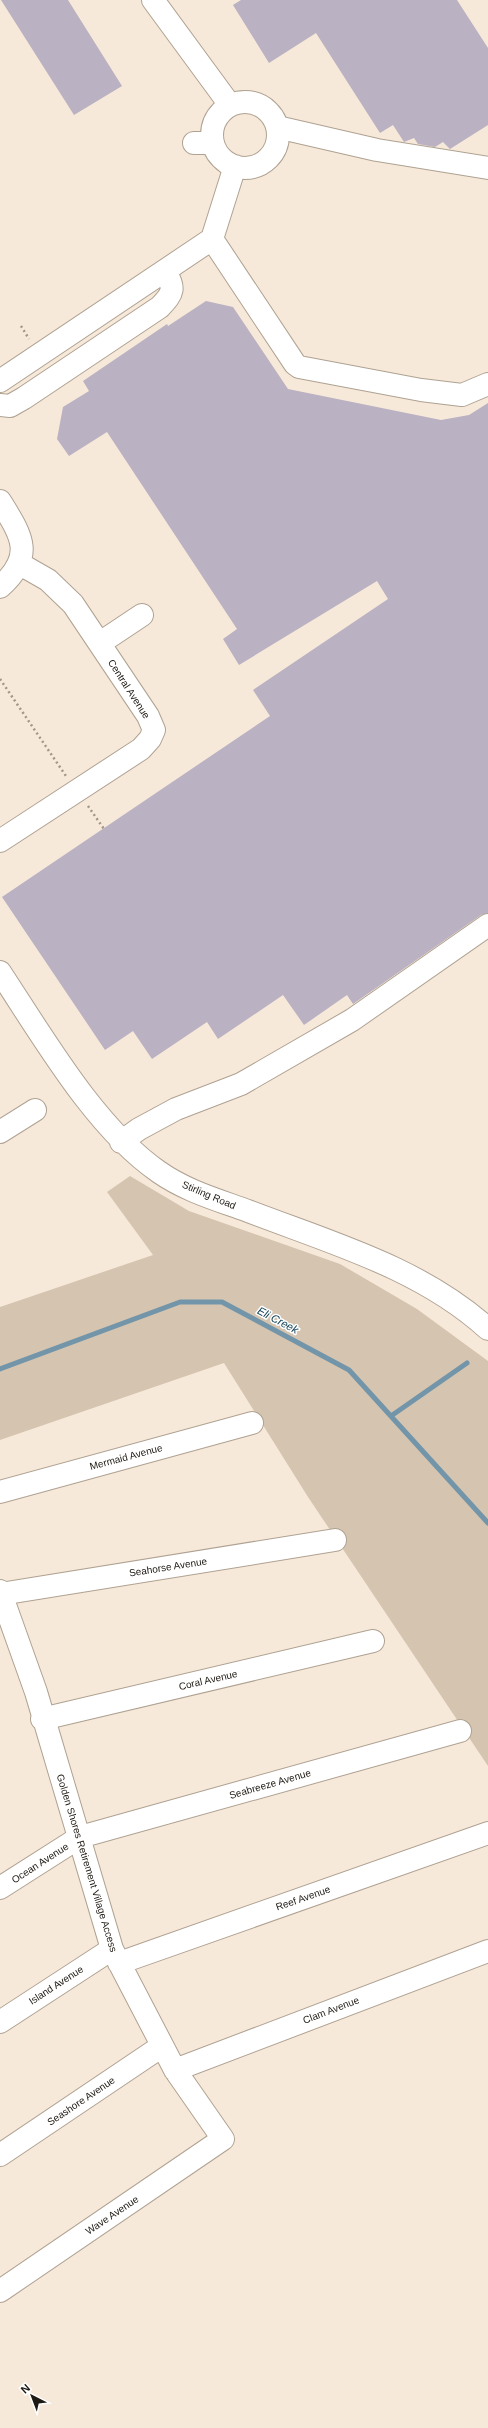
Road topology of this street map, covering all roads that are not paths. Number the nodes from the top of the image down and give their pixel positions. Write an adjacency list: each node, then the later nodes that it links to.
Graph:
1 (153, 0): 2 (street)
2 (230, 105): 3 (street); 4 (street)
3 (278, 127): 4 (street); 5 (street)
4 (235, 166): 6 (street)
5 (488, 168)
6 (212, 239): 7 (street); 9 (street)
7 (165, 271): 8 (street); 10 (street)
8 (0, 381)
9 (488, 384)
10 (0, 405)
11 (0, 500): 12 (street, Central Avenue)
12 (10, 576): 14 (street, Central Avenue)
13 (142, 615): 14 (street)
14 (100, 644): 15 (street, Central Avenue)
15 (0, 841)
16 (488, 925): 20 (street)
17 (0, 972): 20 (street, Stirling Road)
18 (35, 1110): 19 (street)
19 (0, 1132)
20 (121, 1142): 21 (street, Stirling Road)
21 (488, 1330)
22 (252, 1422): 23 (street, Mermaid Avenue)
23 (0, 1492)
24 (335, 1540): 25 (street, Seahorse Avenue)
25 (1, 1593): 27 (street, Golden Shores Retirement Village Access)
26 (373, 1641): 27 (street, Coral Avenue)
27 (42, 1720): 30 (street, Golden Shores Retirement Village Access)
28 (460, 1731): 30 (street, Seabreeze Avenue)
29 (488, 1834): 33 (street, Reef Avenue)
30 (80, 1837): 31 (street, Ocean Avenue); 33 (street, Golden Shores Retirement Village Access)
31 (0, 1888)
32 (488, 1951): 36 (street, Clam Avenue)
33 (115, 1956): 34 (street, Island Avenue); 35 (street, Golden Shores Retirement Village Access)
34 (0, 2022)
35 (162, 2046): 36 (street, Golden Shores Retirement Village Access); 38 (street, Seashore Avenue)
36 (175, 2070): 37 (street, Golden Shores Retirement Village Access)
37 (223, 2139): 39 (street, Wave Avenue)
38 (0, 2155)
39 (0, 2291)

